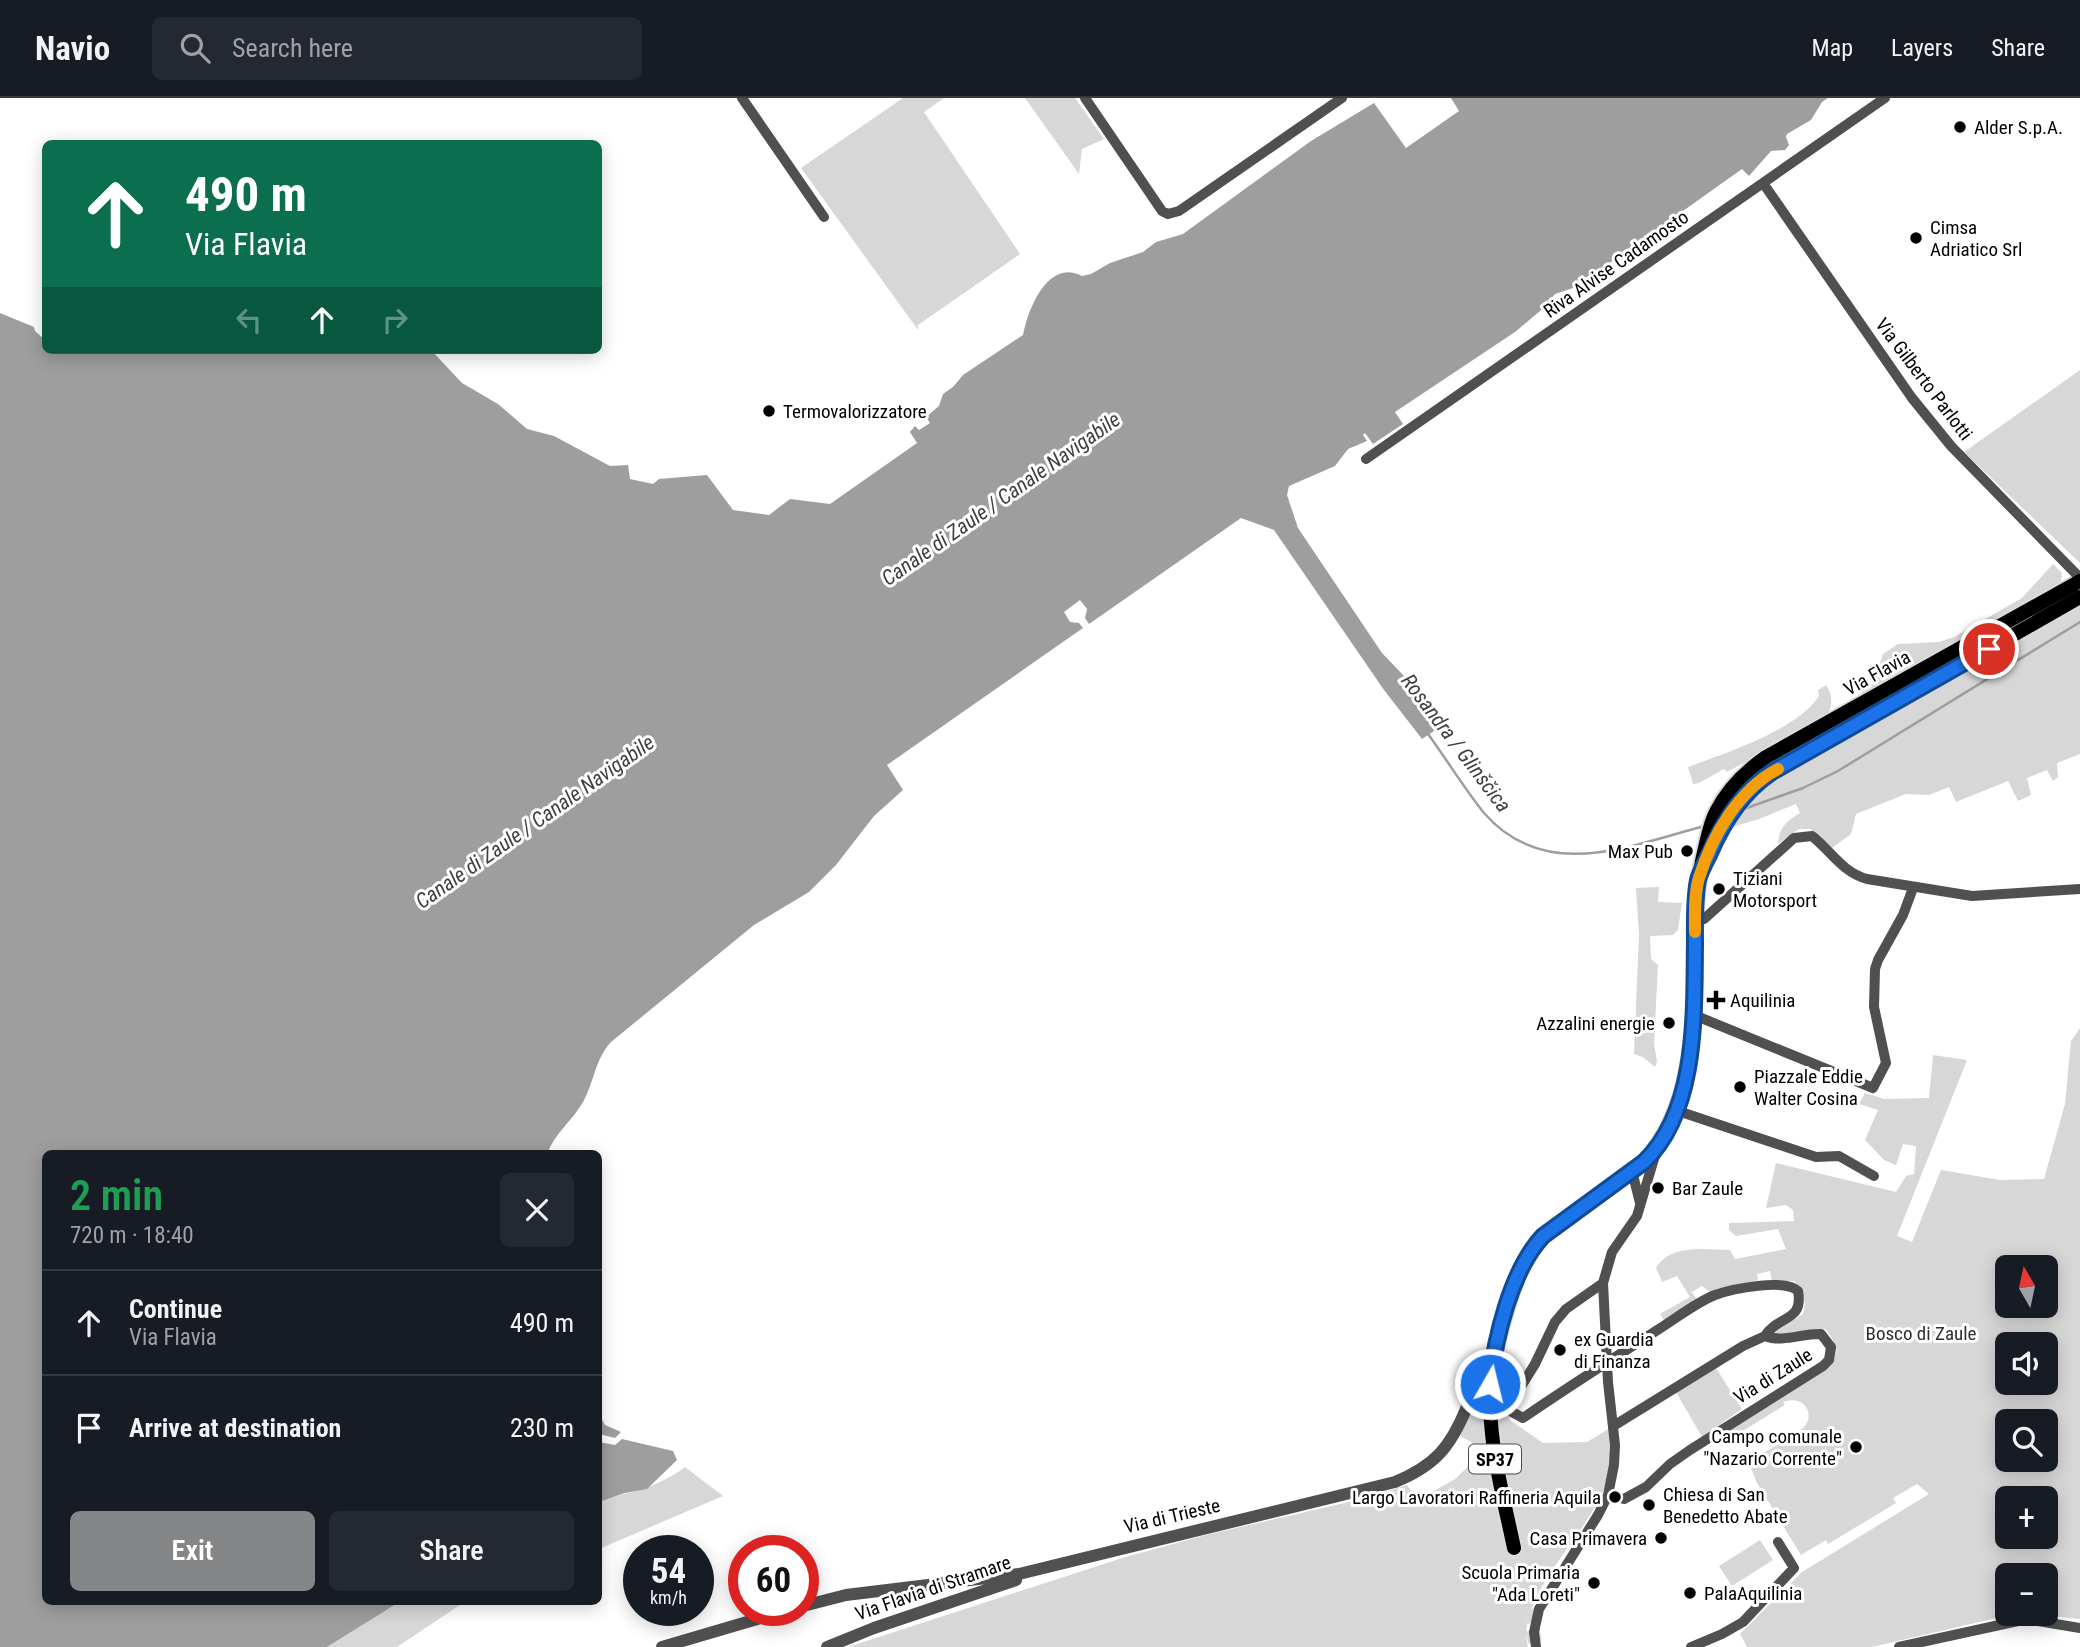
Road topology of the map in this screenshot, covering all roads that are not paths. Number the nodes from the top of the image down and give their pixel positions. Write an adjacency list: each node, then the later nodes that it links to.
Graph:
1 (742, 98): 6 (street)
2 (1084, 98): 3 (street)
3 (1342, 98)
4 (1885, 98): 5 (street, Riva Alvise Cadamosto)
5 (1763, 184): 7 (street, Riva Alvise Cadamosto); 8 (street, Via Gilberto Parlotti)
6 (824, 217)
7 (1366, 459)
8 (2080, 580): 10 (main road, Via Flavia / SP37)
9 (2080, 597): 10 (main road, Via Flavia / SP37)
10 (1699, 879): 13 (main road, SP37)
11 (1913, 888): 12 (street); 13 (street); 14 (street)
12 (2080, 889)
13 (1695, 921): 14 (main road, SP37)
14 (1694, 1015): 15 (main road, SP37)
15 (1675, 1110): 16 (main road, SP37); 18 (street)
16 (1656, 1150): 17 (main road, SP37); 19 (street)
17 (1630, 1173): 19 (street); 23 (main road, SP37)
18 (1874, 1176)
19 (1641, 1203): 20 (street)
20 (1603, 1283): 22 (street); 22 (street, Via di Zaule)
21 (1765, 1336): 22 (street, Via di Zaule); 24 (street, Via di Zaule); 25 (street, Via di Zaule)
22 (1607, 1363): 24 (street)
23 (1492, 1368): 27 (main road, SP37); 28 (street, Via di Trieste)
24 (1615, 1425): 25 (street)
25 (1608, 1495): 34 (street)
26 (1778, 1542): 35 (street)
27 (1514, 1548)
28 (1052, 1567): 29 (street, Via di Trieste); 33 (street, Via Flavia di Stramare)
29 (819, 1602)
30 (734, 1626): 32 (street)
31 (2080, 1628): 36 (street)
32 (662, 1647)
33 (827, 1647)
34 (1536, 1647)
35 (1690, 1647)
36 (1899, 1647)

